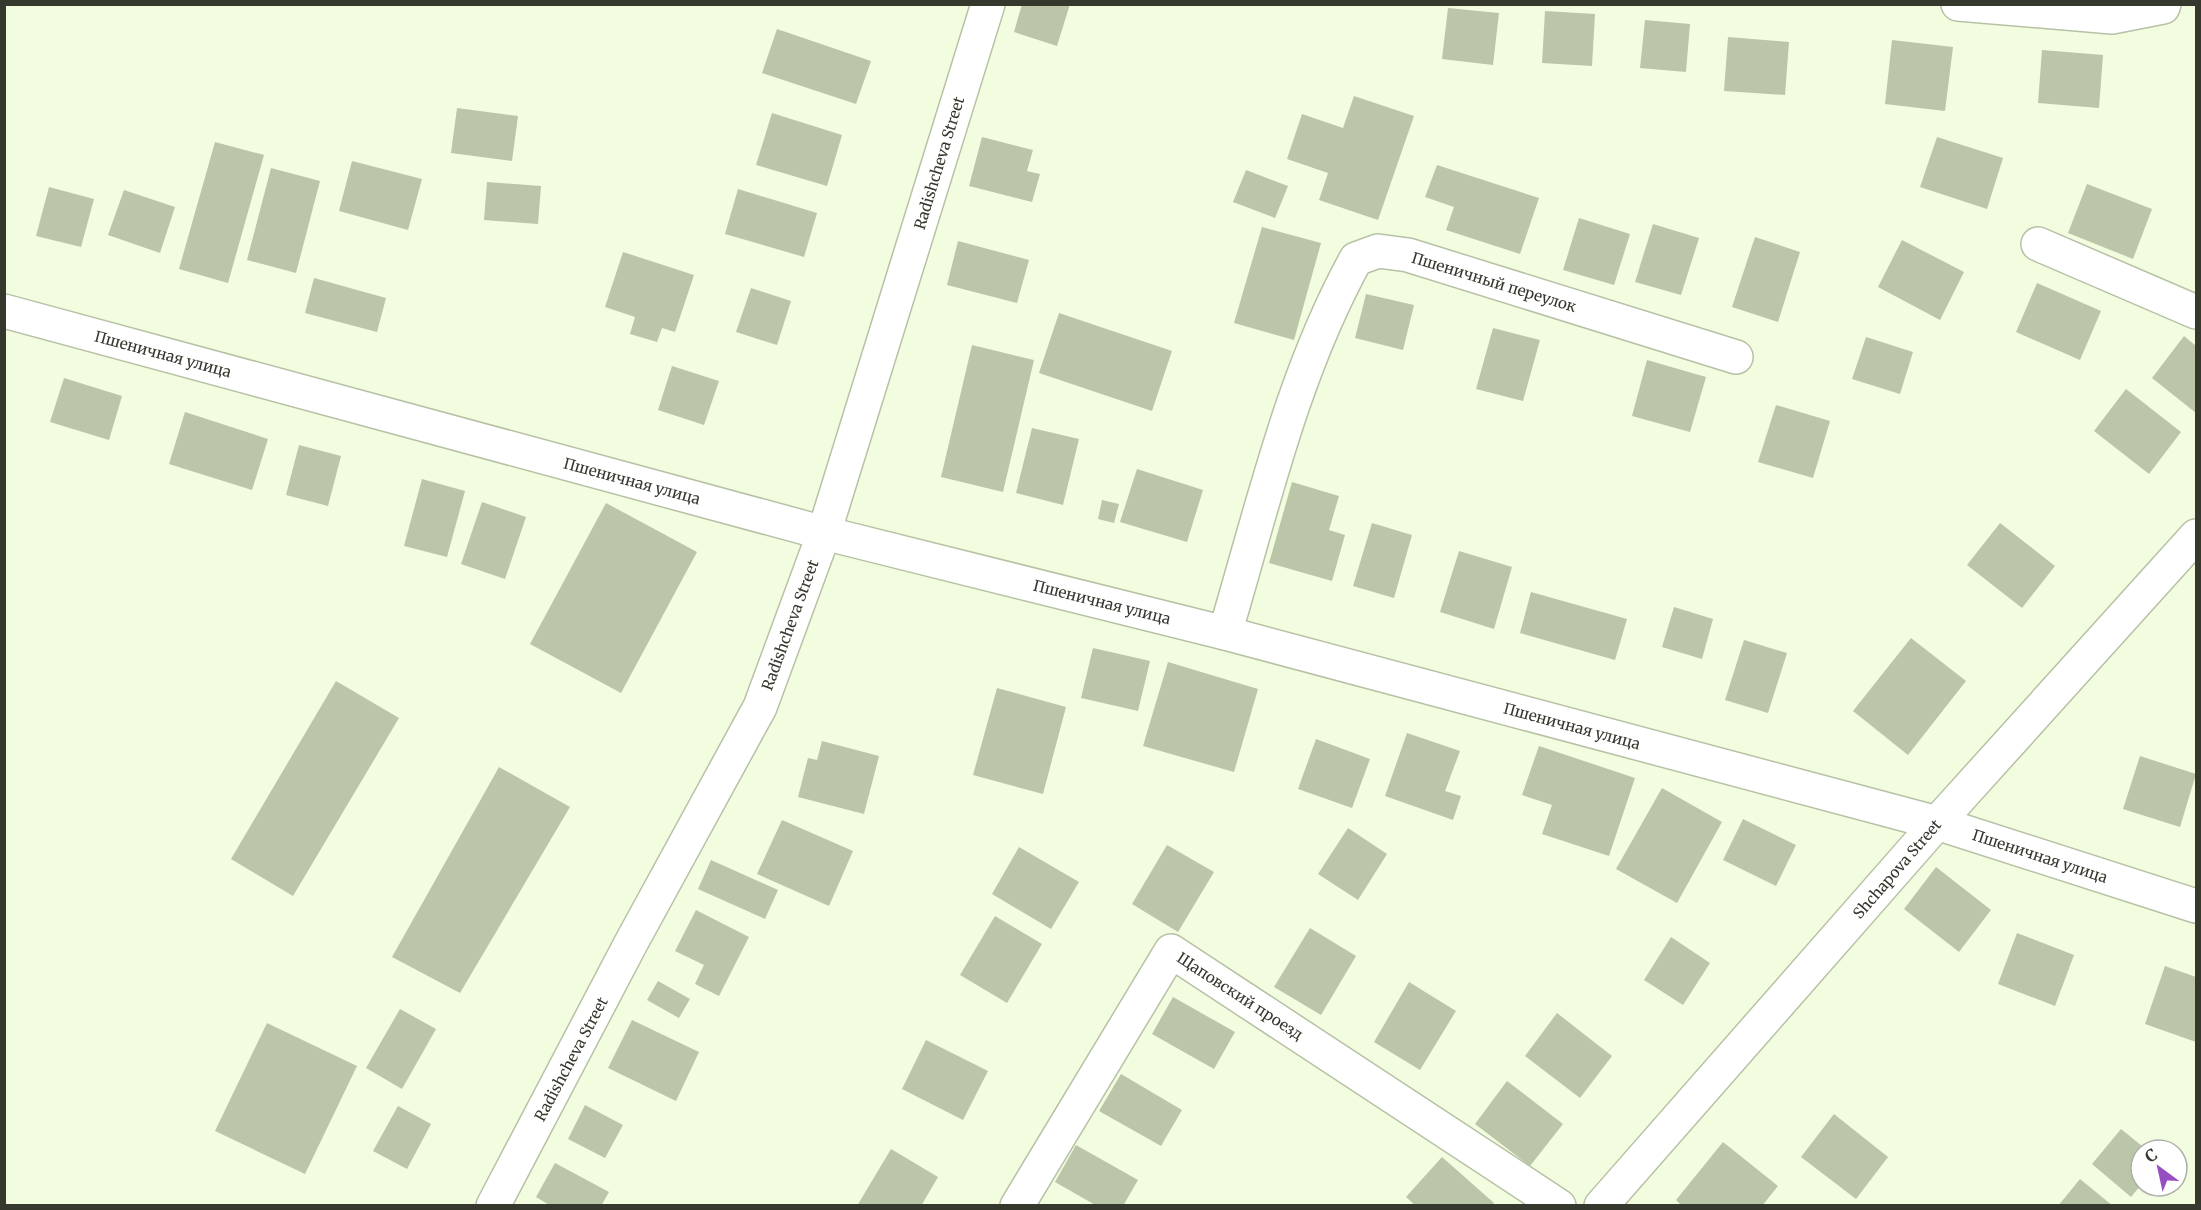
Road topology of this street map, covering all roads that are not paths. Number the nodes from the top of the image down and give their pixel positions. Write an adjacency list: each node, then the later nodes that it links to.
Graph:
1 (988, 4): 8 (street, Radishcheva Street)
2 (1958, 4): 3 (street)
3 (2164, 4)
4 (2038, 244): 6 (street)
5 (4, 311): 8 (street, Пшеничная улица)
6 (2196, 312)
7 (1736, 357): 10 (street, Пшеничный переулок)
8 (824, 533): 10 (street, Пшеничная улица); 13 (street, Radishcheva Street)
9 (2196, 536): 11 (street, Shchapova Street)
10 (1225, 633): 11 (street, Пшеничная улица)
11 (1937, 823): 12 (street, Пшеничная улица); 16 (street, Shchapova Street)
12 (2196, 906)
13 (493, 1206)
14 (1017, 1206): 15 (street, Щаповский проезд)
15 (1558, 1206)
16 (1601, 1206)

